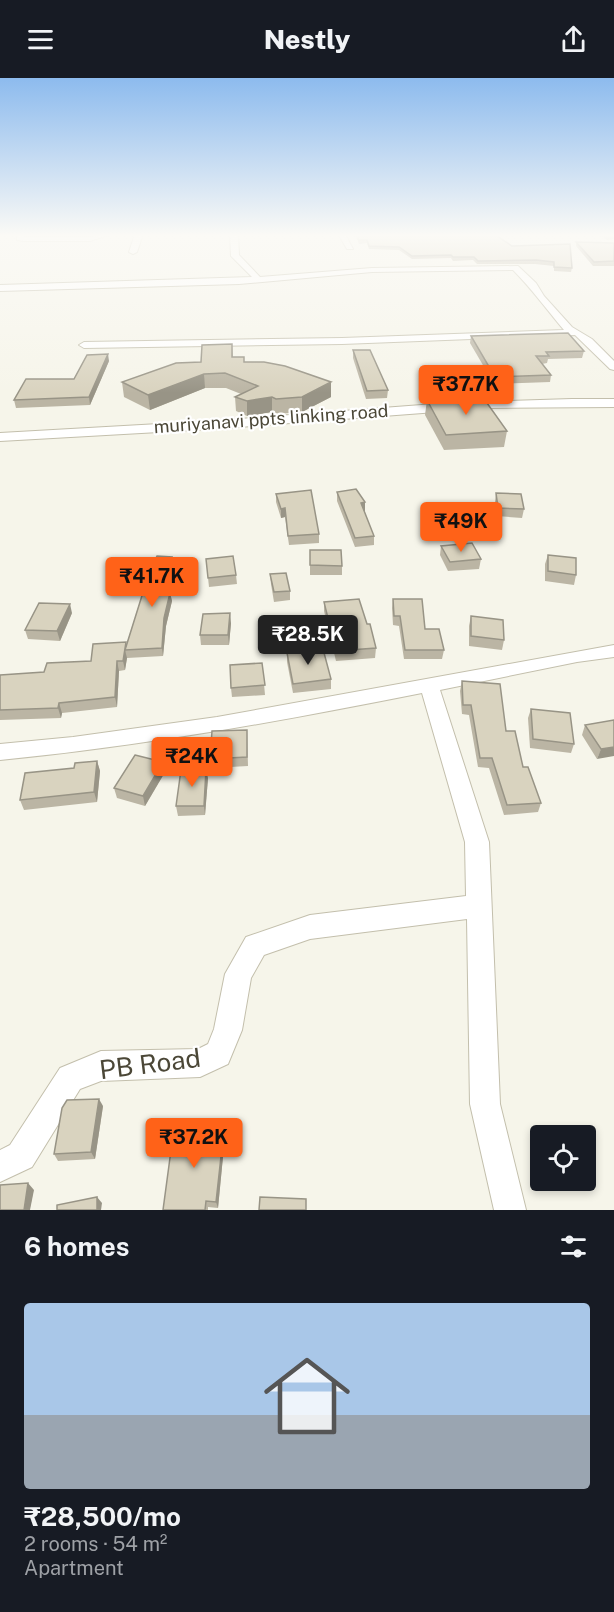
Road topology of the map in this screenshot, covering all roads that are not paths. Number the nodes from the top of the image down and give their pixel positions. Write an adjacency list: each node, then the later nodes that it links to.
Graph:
1 (62, 287): 3 (street)
2 (534, 287): 4 (street)
3 (0, 288)
4 (577, 332): 5 (street); 6 (street)
5 (84, 345)
6 (614, 367)
7 (614, 403): 8 (street, muriyanavi ppts linking road)
8 (0, 437)
9 (614, 651): 10 (street)
10 (429, 685): 11 (street); 12 (street)
11 (0, 752)
12 (479, 906): 13 (street, PB Road); 14 (street)
13 (0, 1166)
14 (510, 1210)

